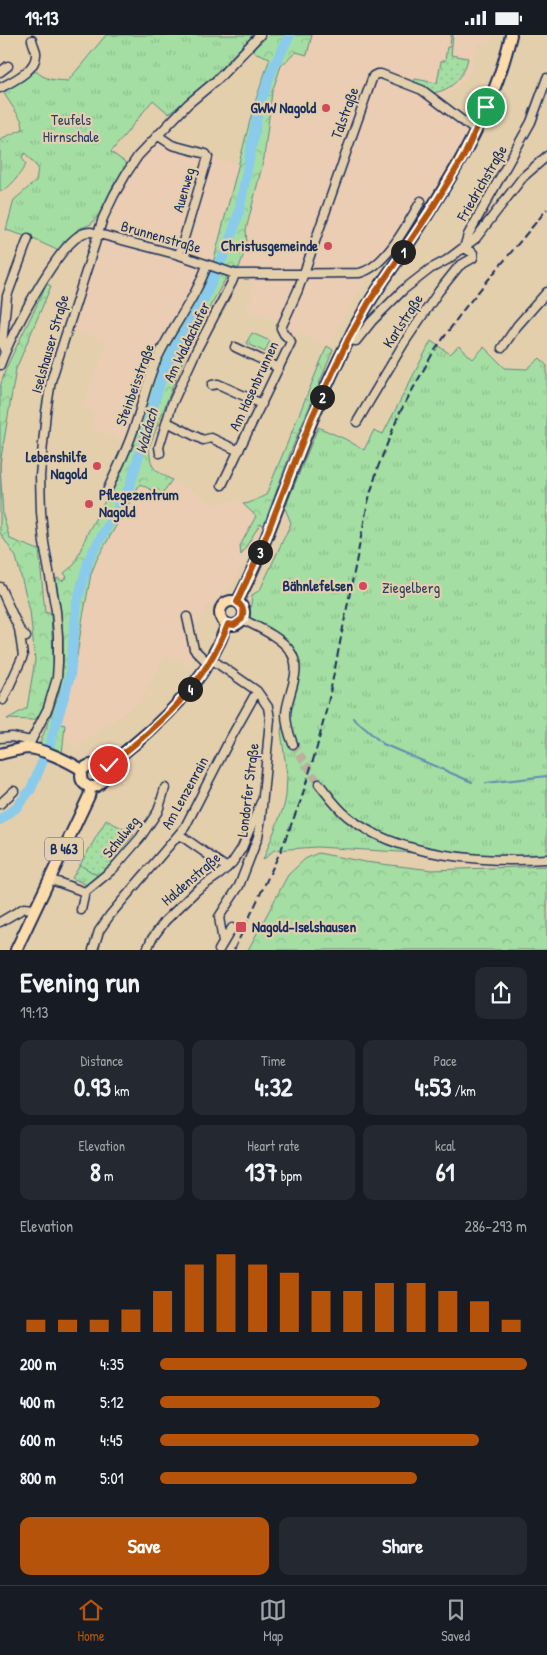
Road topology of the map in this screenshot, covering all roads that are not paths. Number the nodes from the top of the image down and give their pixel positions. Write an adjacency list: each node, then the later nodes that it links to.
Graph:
1 (260, 35): 9 (street, Iselshauser Straße)
2 (511, 35): 8 (main road)
3 (32, 40): 7 (street)
4 (8, 66): 5 (street)
5 (0, 72)
6 (547, 78): 14 (street, Friedrichstraße)
7 (0, 88)
8 (476, 131): 18 (street, Talstraße); 20 (main road)
9 (158, 135): 12 (street, Iselshauser Straße); 15 (street, Auenweg)
10 (547, 156): 14 (street)
11 (422, 201): 18 (street, Brunnenstraße)
12 (98, 234): 15 (street, Brunnenstraße); 23 (street); 45 (street, Iselshauser Straße)
13 (28, 239): 23 (street)
14 (464, 248): 20 (street); 29 (street, Karlstraße)
15 (179, 255): 16 (street, Brunnenstraße)
16 (210, 266): 17 (street, Brunnenstraße); 33 (street, Steinbeisstraße)
17 (232, 273): 18 (street, Brunnenstraße); 28 (street, Am Waldachufer)
18 (304, 273): 25 (street, Am Hasenbrunnen)
19 (547, 292): 22 (street)
20 (348, 340): 35 (main road)
21 (234, 347): 25 (street)
22 (502, 347)
23 (4, 352): 24 (street)
24 (0, 365)
25 (279, 368): 27 (street, Am Hasenbrunnen)
26 (212, 385): 27 (street)
27 (262, 404): 30 (street, Am Hasenbrunnen)
28 (166, 422): 30 (street); 31 (street, Am Waldachufer)
29 (357, 422)
30 (239, 451): 32 (street, Am Hasenbrunnen)
31 (160, 453)
32 (222, 485)
33 (107, 491)
34 (0, 587): 39 (street)
35 (237, 602): 37 (main road); 38 (main road)
36 (188, 617): 41 (street, Londorfer Straße)
37 (242, 619): 38 (main road); 46 (street)
38 (228, 624): 41 (main road)
39 (19, 629): 40 (street); 43 (street)
40 (26, 637)
41 (209, 661): 42 (street, Londorfer Straße); 48 (main road)
42 (257, 691): 54 (street, Londorfer Straße); 56 (street, Am Lenzenrain)
43 (3, 700)
44 (0, 738): 45 (street)
45 (30, 744): 47 (main road); 49 (main road)
46 (293, 744)
47 (0, 755)
48 (101, 769): 49 (main road); 51 (main road)
49 (82, 770): 51 (main road)
50 (319, 784): 57 (street)
51 (91, 787): 59 (main road, B 463)
52 (165, 788): 60 (street, Schulweg)
53 (14, 791): 55 (street)
54 (263, 801): 58 (street, Haldenstraße); 65 (street, Londorfer Straße)
55 (0, 804)
56 (180, 835): 58 (street); 67 (street, Am Lenzenrain)
57 (547, 859)
58 (227, 868): 68 (street, Haldenstraße)
59 (49, 879): 60 (street); 61 (main road, B 463)
60 (84, 892): 62 (street)
61 (34, 909): 63 (street); 66 (main road, B 463)
62 (82, 911)
63 (0, 922)
64 (232, 928): 65 (street)
65 (223, 942): 69 (street)
66 (16, 950)
67 (92, 950)
68 (147, 950)
69 (219, 950)

